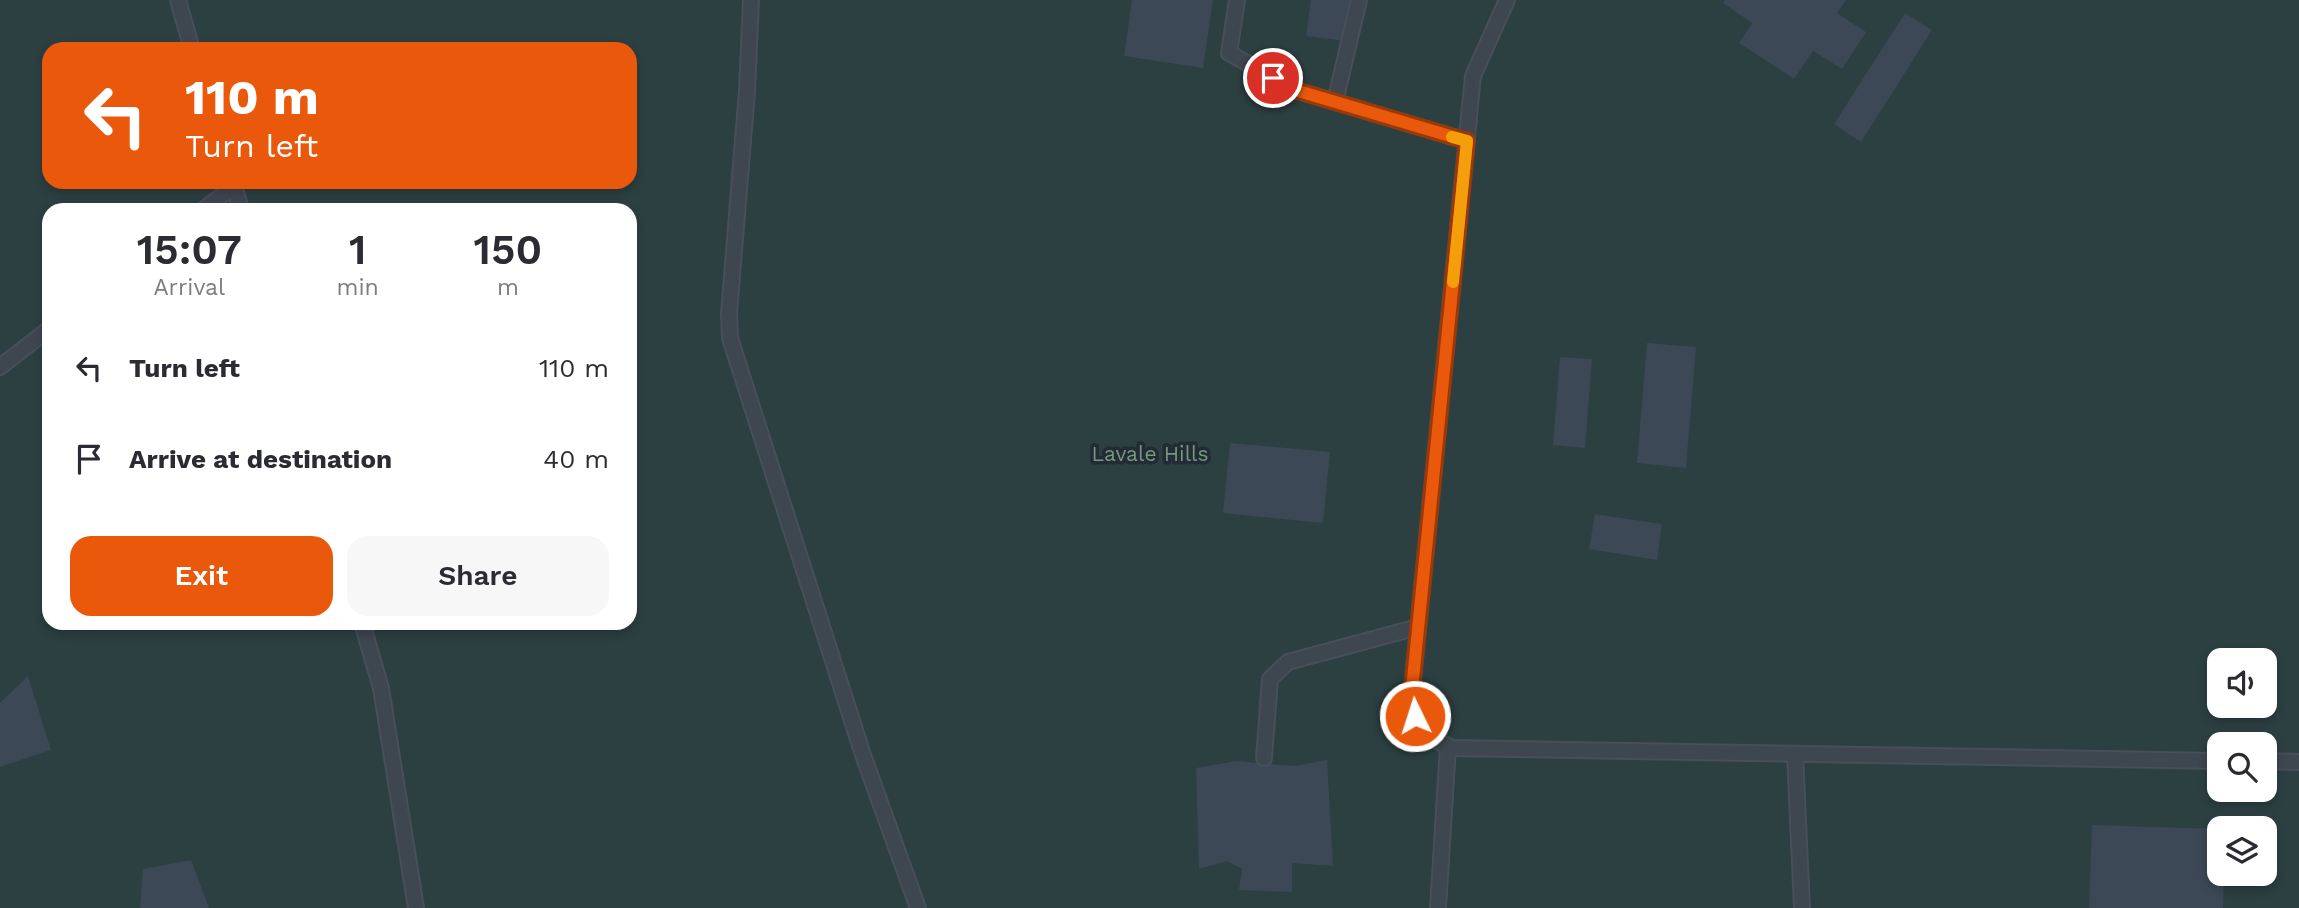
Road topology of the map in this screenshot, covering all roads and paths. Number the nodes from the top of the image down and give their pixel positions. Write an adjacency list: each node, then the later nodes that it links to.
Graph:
1 (177, 0): 6 (lane)
2 (751, 0): 22 (lane)
3 (1237, 0): 7 (lane)
4 (1359, 0): 7 (lane)
5 (1507, 0): 8 (lane)
6 (190, 42)
7 (1335, 102): 8 (lane)
8 (1467, 141): 13 (lane)
9 (227, 189): 10 (lane)
10 (210, 203)
11 (42, 334): 12 (lane)
12 (0, 366)
13 (1418, 627): 15 (lane); 17 (lane)
14 (364, 630): 21 (lane)
15 (1448, 746): 16 (lane); 23 (lane)
16 (1795, 754): 18 (lane); 24 (lane)
17 (1264, 758)
18 (2207, 761)
19 (2277, 761): 20 (lane)
20 (2299, 762)
21 (416, 908)
22 (918, 908)
23 (1438, 908)
24 (1802, 908)

